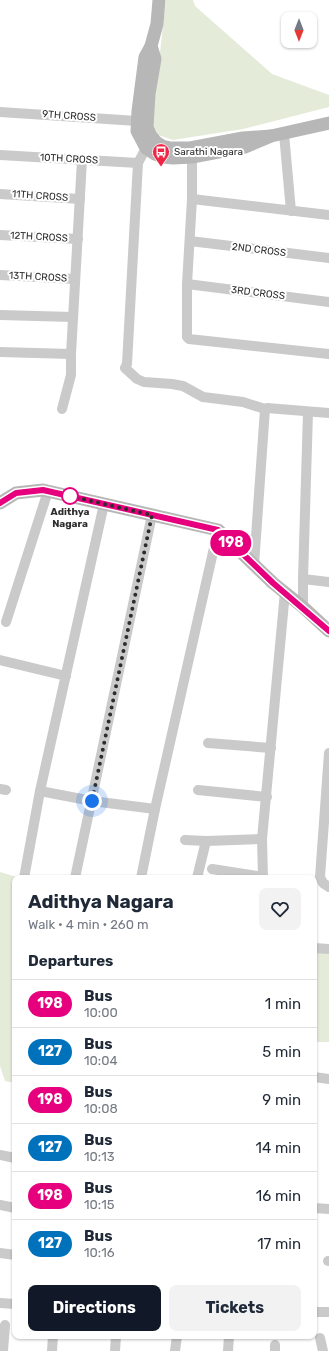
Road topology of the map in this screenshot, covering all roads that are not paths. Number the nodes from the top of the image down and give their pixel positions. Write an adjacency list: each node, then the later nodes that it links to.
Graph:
1 (159, 0): 2 (main road)
2 (151, 46): 4 (main road); 7 (main road)
3 (0, 112): 4 (street, 9TH CROSS)
4 (137, 121): 7 (main road)
5 (329, 123): 6 (main road)
6 (278, 135): 7 (main road); 9 (main road); 15 (street)
7 (150, 144): 9 (main road); 11 (street)
8 (0, 155): 10 (street, 10TH CROSS)
9 (192, 156): 14 (street)
10 (82, 160): 11 (street, 10TH CROSS); 13 (street)
11 (138, 163): 30 (street)
12 (0, 194): 13 (street, 11TH CROSS)
13 (80, 199): 18 (street)
14 (192, 199): 15 (street); 19 (street)
15 (291, 211): 16 (street)
16 (329, 215)
17 (0, 235): 18 (street, 12TH CROSS)
18 (78, 238): 22 (street)
19 (190, 241): 20 (street, 2ND CROSS); 23 (street)
20 (329, 258)
21 (0, 275): 22 (street, 13TH CROSS)
22 (75, 279): 26 (street)
23 (187, 284): 24 (street, 3RD CROSS); 29 (street)
24 (329, 302)
25 (0, 314): 26 (street)
26 (73, 317): 28 (street)
27 (0, 352): 28 (street)
28 (71, 354): 31 (street)
29 (329, 354)
30 (265, 409): 32 (street); 39 (street)
31 (62, 410)
32 (308, 412): 33 (street); 40 (street)
33 (329, 413)
34 (48, 491): 35 (main road); 36 (main road); 44 (street)
35 (0, 503)
36 (104, 504): 37 (main road); 47 (street)
37 (152, 515): 38 (main road); 54 (street)
38 (218, 530): 39 (main road); 55 (street)
39 (254, 565): 42 (main road)
40 (303, 579): 41 (street); 43 (street)
41 (329, 582)
42 (285, 592): 43 (main road); 49 (street)
43 (303, 607): 45 (main road)
44 (6, 622)
45 (329, 631)
46 (0, 660): 47 (street)
47 (66, 676): 52 (street)
48 (208, 743): 49 (street)
49 (271, 748): 53 (street)
50 (329, 753): 66 (street)
51 (198, 790): 53 (street)
52 (40, 791): 54 (street); 60 (street)
53 (267, 797): 56 (street)
54 (92, 801): 55 (street); 61 (street)
55 (155, 809): 62 (street)
56 (262, 839): 58 (street); 65 (street)
57 (185, 840): 58 (street)
58 (206, 841): 63 (street)
59 (212, 869): 64 (street)
60 (25, 875)
61 (77, 875)
62 (142, 875)
63 (198, 875)
64 (250, 875)
65 (263, 875)
66 (328, 887)
67 (317, 948): 68 (street)
68 (329, 949)
69 (317, 1077): 70 (street)
70 (329, 1078)
71 (0, 1155): 72 (street)
72 (12, 1157)
73 (0, 1205): 74 (street)
74 (12, 1207)
75 (317, 1208): 76 (street)
76 (329, 1209)
77 (0, 1253): 78 (street)
78 (12, 1255)
79 (0, 1303): 80 (street)
80 (12, 1304)
81 (317, 1312): 82 (street)
82 (329, 1312)
83 (5, 1325): 89 (street)
84 (320, 1338): 94 (street)
85 (53, 1339): 90 (street)
86 (116, 1339): 91 (street)
87 (177, 1339): 92 (street)
88 (229, 1339): 93 (street)
89 (3, 1351)
90 (52, 1351)
91 (114, 1351)
92 (175, 1351)
93 (228, 1351)
94 (323, 1351)

